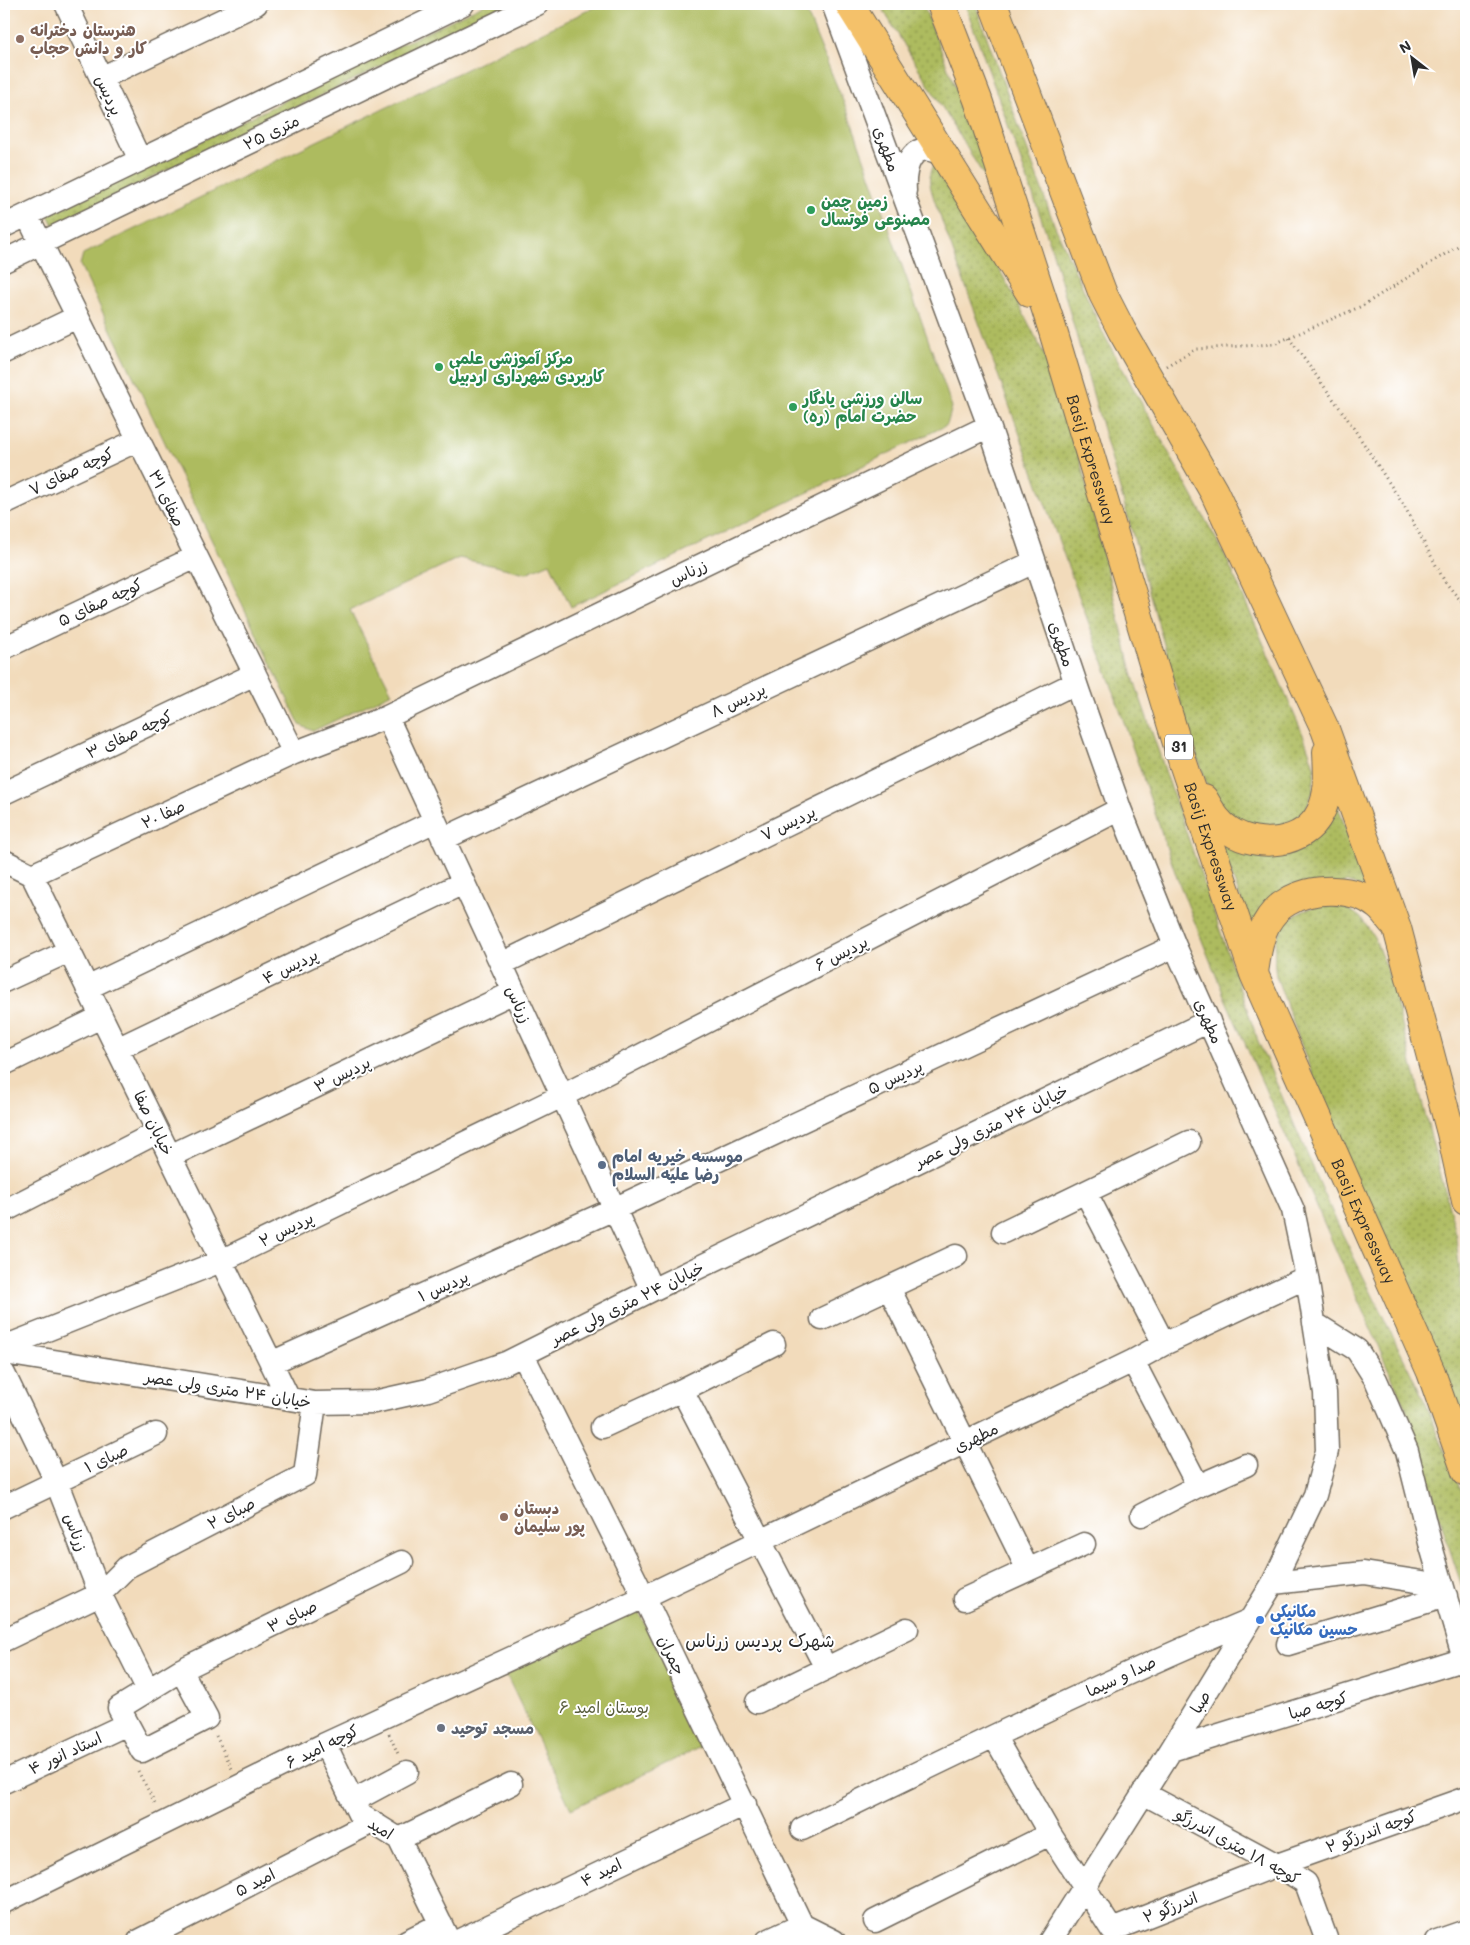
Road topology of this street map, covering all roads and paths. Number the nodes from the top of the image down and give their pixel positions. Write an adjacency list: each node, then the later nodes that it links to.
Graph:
1 (66, 4): 9 (street, پردیس)
2 (256, 4): 9 (street)
3 (463, 4): 11 (street, ۲۵ متری)
4 (537, 4): 16 (street, ۲۵ متری)
5 (833, 4): 12 (street, مطهری)
6 (849, 4): 10 (highway)
7 (941, 4): 19 (highway, Basij Expressway / 31)
8 (1001, 11): 22 (highway)
9 (101, 78): 11 (street, پردیس)
10 (946, 158): 12 (street); 19 (highway)
11 (140, 160): 13 (street, ۲۵ متری)
12 (906, 202): 23 (street, مطهری)
13 (27, 214): 14 (street, ۲۵ متری); 16 (street, صفای ۳۱)
14 (4, 224)
15 (1466, 241): 20 (path)
16 (40, 243): 17 (street, ۲۵ متری); 18 (street, صفای ۳۱)
17 (4, 260)
18 (77, 317): 21 (street); 24 (street, صفای ۳۱)
19 (1052, 328): 35 (highway, Basij Expressway / 31)
20 (1289, 338): 22 (path); 28 (path)
21 (4, 352)
22 (1148, 376): 33 (highway)
23 (989, 426): 27 (street, مطهری); 32 (street, زرناس)
24 (138, 440): 25 (street, کوچه صفای ۷); 26 (street, صفای ۳۱)
25 (4, 503)
26 (196, 557): 29 (street, کوچه صفای ۵); 30 (street, صفای ۳۱)
27 (1034, 562): 31 (street, مطهری); 38 (street, پردیس ۸)
28 (1466, 607)
29 (4, 648)
30 (255, 674): 34 (street, صفای ۳۱); 36 (street, کوچه صفای ۳)
31 (1075, 683): 37 (street, مطهری); 45 (street, پردیس ۷)
32 (387, 718): 34 (street, زرناس); 38 (street, زرناس)
33 (1325, 729): 35 (highway); 42 (highway)
34 (294, 752): 40 (street, صفا ۲۰)
35 (1183, 763): 46 (highway, Basij Expressway / 31)
36 (4, 793)
37 (1120, 809): 43 (street, مطهری); 54 (street, پردیس ۶)
38 (439, 830): 41 (street, زرناس); 48 (street, پردیس ۸)
39 (4, 861): 40 (street)
40 (32, 875): 44 (street, خیابان صفا)
41 (463, 883): 45 (street, زرناس); 52 (street, پردیس ۴)
42 (1397, 928): 46 (highway); 58 (highway)
43 (1175, 946): 51 (street, مطهری); 60 (street, پردیس ۵)
44 (69, 951): 47 (street); 48 (street, خیابان صفا)
45 (501, 964): 49 (street, زرناس)
46 (1254, 974): 86 (highway, Basij Expressway / 31)
47 (4, 981)
48 (87, 988): 50 (street, خیابان صفا)
49 (514, 992): 54 (street, زرناس); 57 (street, پردیس ۳)
50 (101, 1017): 52 (street, خیابان صفا); 53 (street)
51 (1209, 1022): 65 (street, مطهری); 67 (street, خیابان ۲۴ متری ولی عصر)
52 (117, 1050): 55 (street, خیابان صفا)
53 (4, 1064)
54 (562, 1096): 60 (street, زرناس); 64 (street, پردیس ۲)
55 (158, 1132): 57 (street, خیابان صفا); 61 (street)
56 (1189, 1142): 59 (street)
57 (170, 1156): 64 (street, خیابان صفا)
58 (1465, 1188)
59 (1086, 1193): 62 (street); 71 (street)
60 (614, 1209): 67 (street, زرناس); 76 (street, پردیس ۱)
61 (4, 1211)
62 (1003, 1232)
63 (956, 1256): 66 (street)
64 (221, 1261): 72 (street, پردیس ۲); 76 (street, خیابان صفا)
65 (1307, 1277): 69 (street, مطهری); 71 (street, مطهری)
66 (889, 1288): 68 (street); 83 (street)
67 (652, 1290): 74 (street, خیابان ۲۴ متری ولی عصر)
68 (822, 1319)
69 (1314, 1323): 84 (street, مطهری); 96 (street)
70 (774, 1344): 78 (street)
71 (1164, 1344): 75 (street, مطهری)
72 (4, 1347)
73 (4, 1353): 79 (street, خیابان ۲۴ متری ولی عصر)
74 (523, 1355): 80 (street, خیابان ۲۴ متری ولی عصر); 98 (street, چمران)
75 (1133, 1361): 83 (street, مطهری); 88 (street)
76 (271, 1363): 79 (street, خیابان صفا)
77 (4, 1374): 87 (street, زرناس)
78 (682, 1390): 81 (street); 91 (street)
79 (289, 1399): 80 (street, خیابان ۲۴ متری ولی عصر)
80 (315, 1403): 97 (street, صبای ۲)
81 (602, 1426)
82 (156, 1434): 87 (street, صبای ۱)
83 (965, 1442): 91 (street, مطهری); 94 (street)
84 (1327, 1451): 95 (street, صبا)
85 (1246, 1465): 88 (street)
86 (1466, 1472)
87 (56, 1481): 89 (street, صبای ۱); 97 (street, زرناس)
88 (1198, 1486): 90 (street)
89 (4, 1507)
90 (1142, 1515)
91 (761, 1540): 98 (street, مطهری); 105 (street)
92 (1084, 1544): 94 (street)
93 (402, 1562): 106 (street, صبای ۳)
94 (1028, 1570): 99 (street)
95 (1273, 1583): 96 (street); 100 (street, صبا)
96 (1444, 1590): 103 (street); 104 (street)
97 (100, 1594): 102 (street); 107 (street, زرناس)
98 (644, 1597): 110 (street, کوچه امید ۶); 123 (street, چمران)
99 (965, 1599)
100 (1250, 1620): 112 (street, صدا و سیما); 114 (street, صبا)
101 (907, 1629): 105 (street)
102 (4, 1640)
103 (1288, 1644)
104 (1465, 1662): 114 (street, کوچه صبا)
105 (826, 1668): 108 (street)
106 (181, 1670): 107 (street); 109 (street)
107 (148, 1690): 111 (street)
108 (756, 1702)
109 (207, 1718): 115 (street); 119 (path)
110 (381, 1718): 113 (street, کوچه امید ۶); 116 (path)
111 (126, 1724): 115 (street); 117 (street, استاد انور ۴)
112 (994, 1736): 126 (street, صدا و سیما); 127 (street)
113 (326, 1744): 119 (street, کوچه امید ۶); 122 (street, امید)
114 (1171, 1750): 120 (street, صبا)
115 (142, 1751): 125 (path)
116 (408, 1772): 122 (street)
117 (4, 1782)
118 (511, 1784): 128 (street)
119 (241, 1785): 125 (street, کوچه امید ۶)
120 (1143, 1792): 129 (street, کوچه ۱۸ متری اندرزگو); 130 (street, صبا)
121 (1466, 1798): 129 (street, کوچه اندرزگو ۲)
122 (352, 1801): 124 (street, امید)
123 (745, 1804): 133 (street, چمران); 138 (street, امید ۴)
124 (372, 1822): 128 (street, امید); 136 (street, امید ۵)
125 (165, 1823): 131 (street, کوچه امید ۶)
126 (802, 1829)
127 (1050, 1834): 130 (street); 132 (street)
128 (399, 1839): 135 (street, امید)
129 (1276, 1865): 130 (street, اندرزگو ۲); 142 (street, کوچه ۱۸ متری اندرزگو)
130 (1083, 1886): 141 (street, صبا)
131 (4, 1902)
132 (875, 1920)
133 (802, 1924): 139 (street); 140 (street)
134 (1466, 1931): 143 (street)
135 (445, 1933): 137 (street)
136 (139, 1941)
137 (407, 1941)
138 (458, 1941)
139 (767, 1941)
140 (834, 1941)
141 (1050, 1941)
142 (1327, 1941)
143 (1437, 1941)

